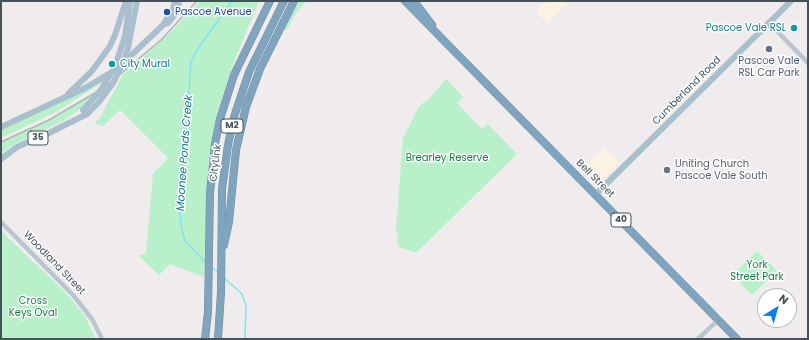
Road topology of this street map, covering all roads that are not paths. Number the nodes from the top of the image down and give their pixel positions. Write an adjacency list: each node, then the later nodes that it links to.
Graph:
1 (126, 1): 16 (main road)
2 (130, 1): 14 (main road, 35)
3 (175, 1): 13 (main road)
4 (179, 1): 13 (main road)
5 (270, 1): 24 (highway, CityLink / M2)
6 (284, 1): 21 (highway, CityLink / M2)
7 (294, 1): 21 (highway)
8 (405, 1): 11 (highway, Bell Street)
9 (791, 1): 12 (main road, Cumberland Road)
10 (138, 2): 14 (main road, 35)
11 (413, 4): 19 (highway, Bell Street / 40)
12 (769, 23): 15 (street); 19 (main road, Cumberland Road)
13 (163, 25): 16 (main road)
14 (126, 46): 18 (main road, 35, bridge)
15 (808, 62)
16 (62, 99): 17 (main road)
17 (1, 127)
18 (1, 159)
19 (596, 194): 22 (highway, Bell Street / 40)
20 (1, 222): 23 (street, Woodland Street)
21 (221, 261): 25 (highway, CityLink / M2)
22 (718, 320): 26 (street); 27 (highway, Bell Street / 40)
23 (102, 339)
24 (205, 339)
25 (218, 339)
26 (698, 339)
27 (737, 339)

